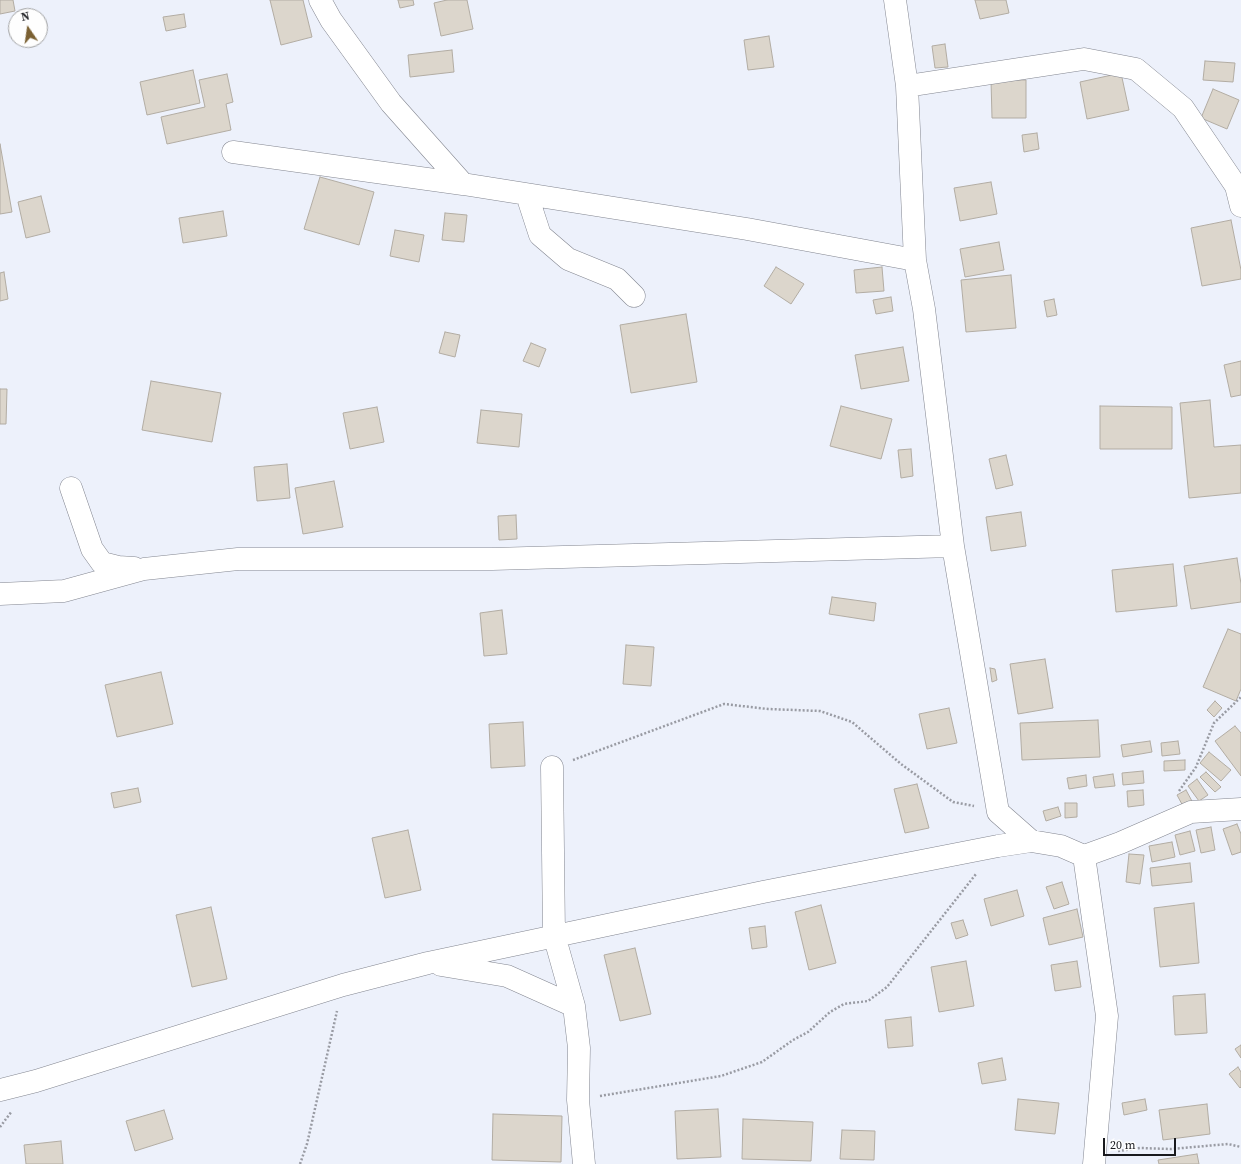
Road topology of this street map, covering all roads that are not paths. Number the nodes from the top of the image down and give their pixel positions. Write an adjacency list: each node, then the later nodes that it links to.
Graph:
1 (320, 0): 5 (street)
2 (895, 0): 3 (street)
3 (907, 86): 6 (street); 8 (street)
4 (233, 152): 5 (street)
5 (463, 184): 7 (street)
6 (1239, 193)
7 (527, 195): 8 (street); 9 (street)
8 (915, 260): 11 (street)
9 (634, 296)
10 (71, 488): 12 (street)
11 (953, 546): 12 (street); 16 (street)
12 (144, 569): 13 (street)
13 (0, 594)
14 (552, 767): 18 (street)
15 (1241, 809): 17 (street)
16 (1031, 841): 17 (street); 18 (street)
17 (1084, 856): 22 (street)
18 (554, 935): 19 (street); 20 (street)
19 (428, 963): 20 (street); 21 (street)
20 (574, 1006): 23 (street)
21 (0, 1090)
22 (1095, 1159)
23 (584, 1164)

